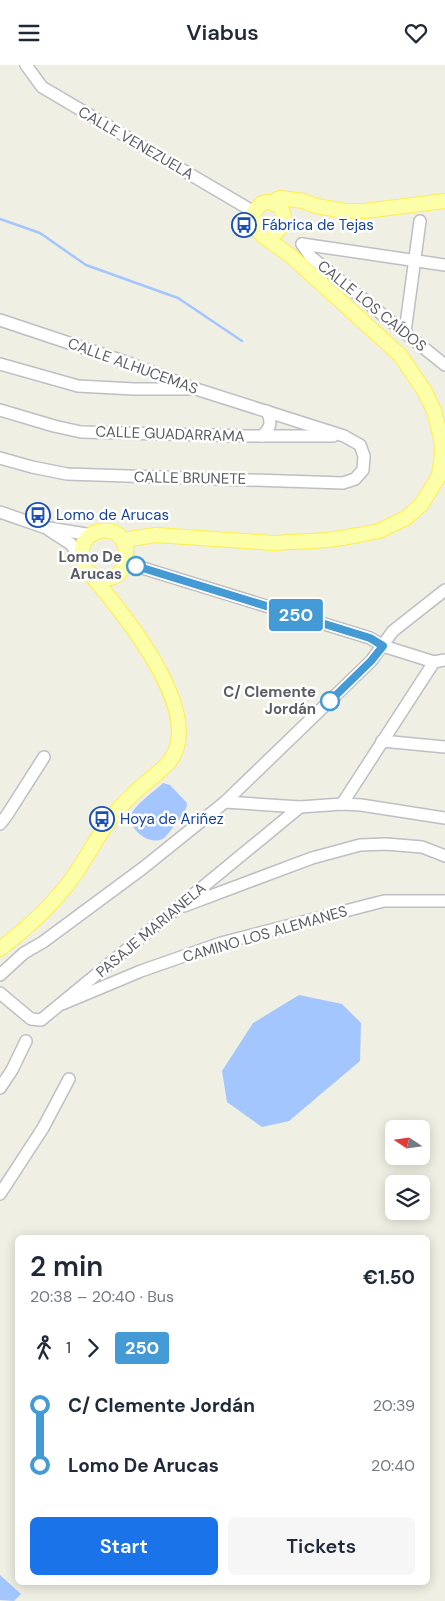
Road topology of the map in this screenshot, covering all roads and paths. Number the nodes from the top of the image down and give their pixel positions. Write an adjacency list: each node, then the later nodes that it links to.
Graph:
1 (26, 65): 5 (street, CALLE VENEZUELA)
2 (445, 201): 4 (main road)
3 (272, 202): 4 (main road); 5 (main road); 6 (main road)
4 (316, 206): 6 (main road)
5 (254, 212): 8 (main road)
6 (284, 221): 8 (main road); 9 (main road)
7 (420, 221): 10 (street)
8 (260, 232): 9 (main road)
9 (291, 256): 19 (main road)
10 (414, 260): 11 (street); 13 (street); 13 (street, CALLE LOS CAÍDOS)
11 (445, 265)
12 (0, 320): 16 (street, CALLE ALHUCEMAS)
13 (404, 332): 15 (street, CALLE LOS CAÍDOS)
14 (0, 364): 16 (street)
15 (445, 365)
16 (196, 389): 18 (street, CALLE ALHUCEMAS)
17 (0, 410): 20 (street, CALLE GUADARRAMA)
18 (267, 411): 20 (street); 21 (street, CALLE ALHUCEMAS)
19 (442, 422): 27 (main road)
20 (262, 436): 21 (street, CALLE GUADARRAMA)
21 (344, 436): 22 (street, CALLE ALHUCEMAS)
22 (364, 456): 23 (street, CALLE BRUNETE)
23 (0, 458)
24 (0, 511): 25 (street)
25 (43, 527): 26 (street); 28 (street)
26 (92, 535): 27 (main road); 28 (main road)
27 (125, 560): 28 (main road); 30 (main road); 31 (street)
28 (87, 570): 30 (main road)
29 (445, 590): 31 (street)
30 (118, 607): 44 (main road)
31 (383, 646): 32 (street); 36 (street)
32 (439, 661): 33 (street)
33 (382, 741): 34 (street); 37 (street)
34 (445, 747)
35 (44, 757): 40 (street)
36 (225, 802): 38 (street); 46 (street)
37 (342, 804): 38 (street); 39 (street)
38 (300, 807): 43 (street, PASAJE MARIANELA)
39 (445, 818)
40 (0, 824)
41 (445, 856): 43 (street)
42 (445, 901): 50 (street, CAMINO LOS ALEMANES)
43 (178, 908): 50 (street, PASAJE MARIANELA)
44 (13, 939): 45 (main road); 46 (street)
45 (0, 951): 47 (street)
46 (24, 953): 47 (street)
47 (11, 964): 48 (street)
48 (0, 975)
49 (0, 993): 50 (street, PASAJE MARIANELA)
50 (62, 1004)
51 (26, 1041): 53 (street)
52 (69, 1079): 54 (street)
53 (0, 1088)
54 (0, 1194)

